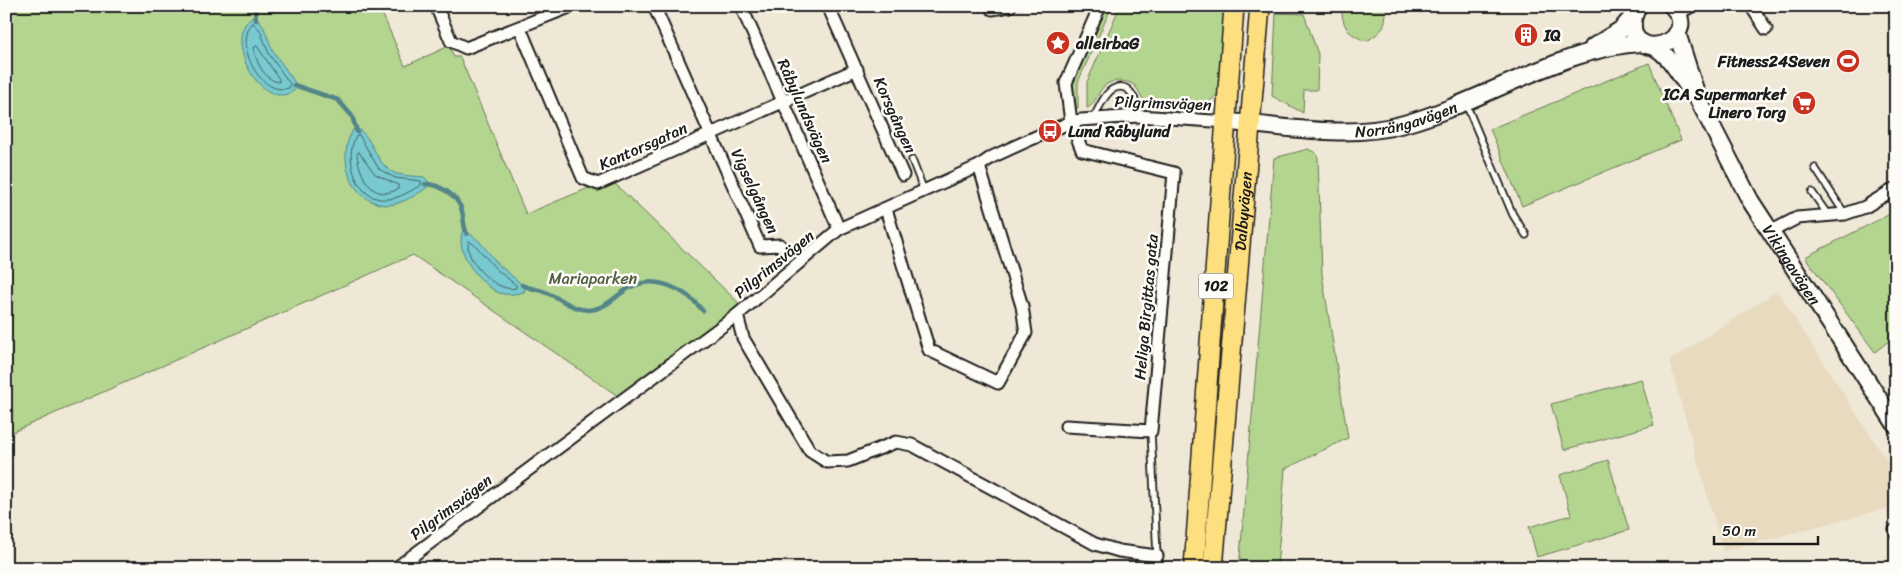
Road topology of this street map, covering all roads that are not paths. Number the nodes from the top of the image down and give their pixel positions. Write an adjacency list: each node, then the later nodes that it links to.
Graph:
1 (436, 6): 14 (street)
2 (572, 6): 14 (street)
3 (654, 6): 28 (street)
4 (742, 6): 21 (street, Råbylundsvägen)
5 (828, 6): 19 (street, Korsgången)
6 (1010, 6): 13 (street)
7 (1100, 6): 25 (street)
8 (1234, 6): 26 (main road, Dalbyvägen / 102)
9 (1260, 6): 27 (main road, Dalbyvägen / 102)
10 (1751, 6): 15 (street)
11 (1637, 9): 17 (street, Vikingavägen); 18 (street, Norrängavägen)
12 (1680, 9): 16 (street, Vikingavägen)
13 (992, 10)
14 (520, 28): 28 (street, Kantorsgatan)
15 (1766, 29)
16 (1677, 33): 17 (street); 20 (street, Vikingavägen)
17 (1649, 45): 18 (street, Norrängavägen); 20 (street, Vikingavägen)
18 (1575, 56): 22 (street, Norrängavägen)
19 (856, 69): 21 (street, Korsgången); 32 (street, Korsgången)
20 (1698, 99): 40 (street, Vikingavägen)
21 (784, 102): 28 (street, Kantorsgatan); 39 (street, Råbylundsvägen)
22 (1465, 102): 27 (street, Norrängavägen); 41 (lane)
23 (1138, 116): 24 (street, Pilgrimsvägen); 24 (lane); 26 (street, Pilgrimsvägen)
24 (1092, 119): 25 (street, Pilgrimsvägen)
25 (1071, 122): 30 (street, Pilgrimsvägen); 46 (street, Heliga Birgittas gata)
26 (1228, 122): 27 (street, Norrängavägen); 49 (main road, Dalbyvägen / 102)
27 (1252, 124): 50 (main road, Dalbyvägen / 102)
28 (710, 134): 42 (street, Vigselgången)
29 (912, 160): 34 (lane)
30 (979, 166): 34 (street, Pilgrimsvägen); 36 (street)
31 (1815, 168): 37 (lane)
32 (904, 175)
33 (1896, 188): 37 (street)
34 (924, 191): 36 (street, Pilgrimsvägen)
35 (1812, 192): 38 (lane)
36 (886, 209): 39 (street, Pilgrimsvägen)
37 (1845, 214): 38 (street)
38 (1829, 216): 40 (street)
39 (839, 229): 43 (street, Pilgrimsvägen)
40 (1772, 232): 44 (street, Vikingavägen)
41 (1526, 235)
42 (780, 245)
43 (737, 315): 47 (street); 48 (street, Pilgrimsvägen)
44 (1896, 425)
45 (1066, 426): 46 (street)
46 (1151, 431): 47 (lane, Heliga Birgittas gata)
47 (1156, 562)
48 (396, 568)
49 (1194, 568)
50 (1213, 568)

